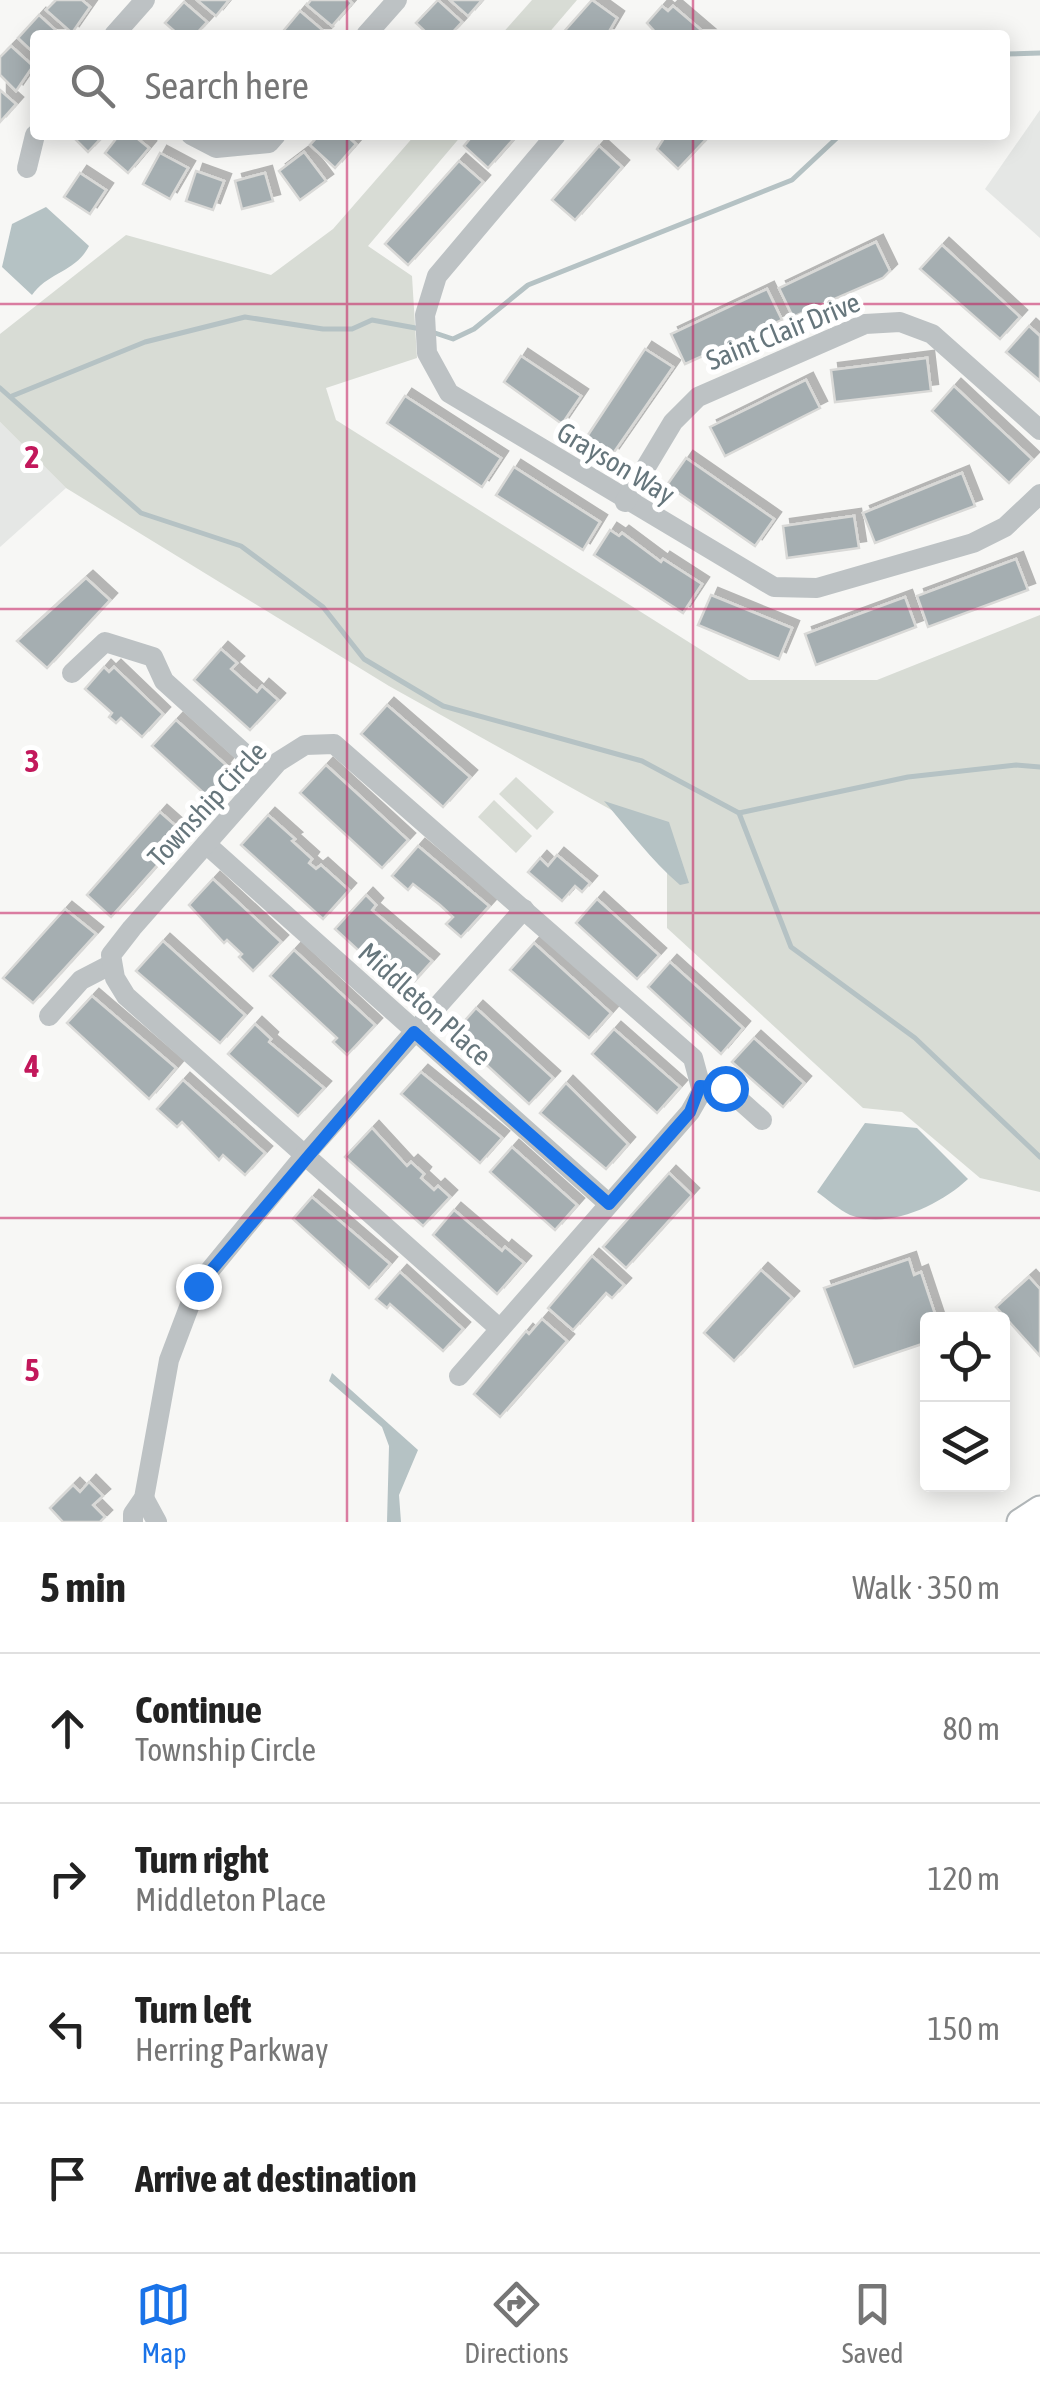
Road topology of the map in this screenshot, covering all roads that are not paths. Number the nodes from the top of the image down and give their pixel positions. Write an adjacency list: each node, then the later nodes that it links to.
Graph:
1 (145, 0): 3 (street)
2 (397, 0): 4 (street)
3 (118, 30)
4 (370, 30)
5 (34, 140): 9 (street)
6 (201, 140): 7 (street)
7 (272, 140)
8 (552, 140): 12 (street, Grayson Way)
9 (26, 168)
10 (1040, 430): 12 (street, Saint Clair Drive)
11 (1040, 494): 12 (street, Grayson Way)
12 (625, 502)
13 (72, 673): 14 (street)
14 (266, 774): 15 (street, Township Circle); 16 (street, Township Circle)
15 (206, 844): 17 (street, Township Circle); 19 (street, Middleton Place)
16 (524, 909): 19 (street); 20 (street, Township Circle)
17 (110, 965): 18 (street); 22 (street)
18 (49, 1016)
19 (414, 1032): 22 (street); 23 (street, Middleton Place)
20 (700, 1086): 21 (street); 23 (street)
21 (762, 1120)
22 (304, 1156): 24 (street); 26 (street)
23 (609, 1204): 24 (street)
24 (500, 1329): 25 (street)
25 (459, 1376)
26 (144, 1498): 28 (street); 29 (street)
27 (1040, 1509): 30 (main road)
28 (134, 1522)
29 (157, 1522)
30 (1020, 1522)

